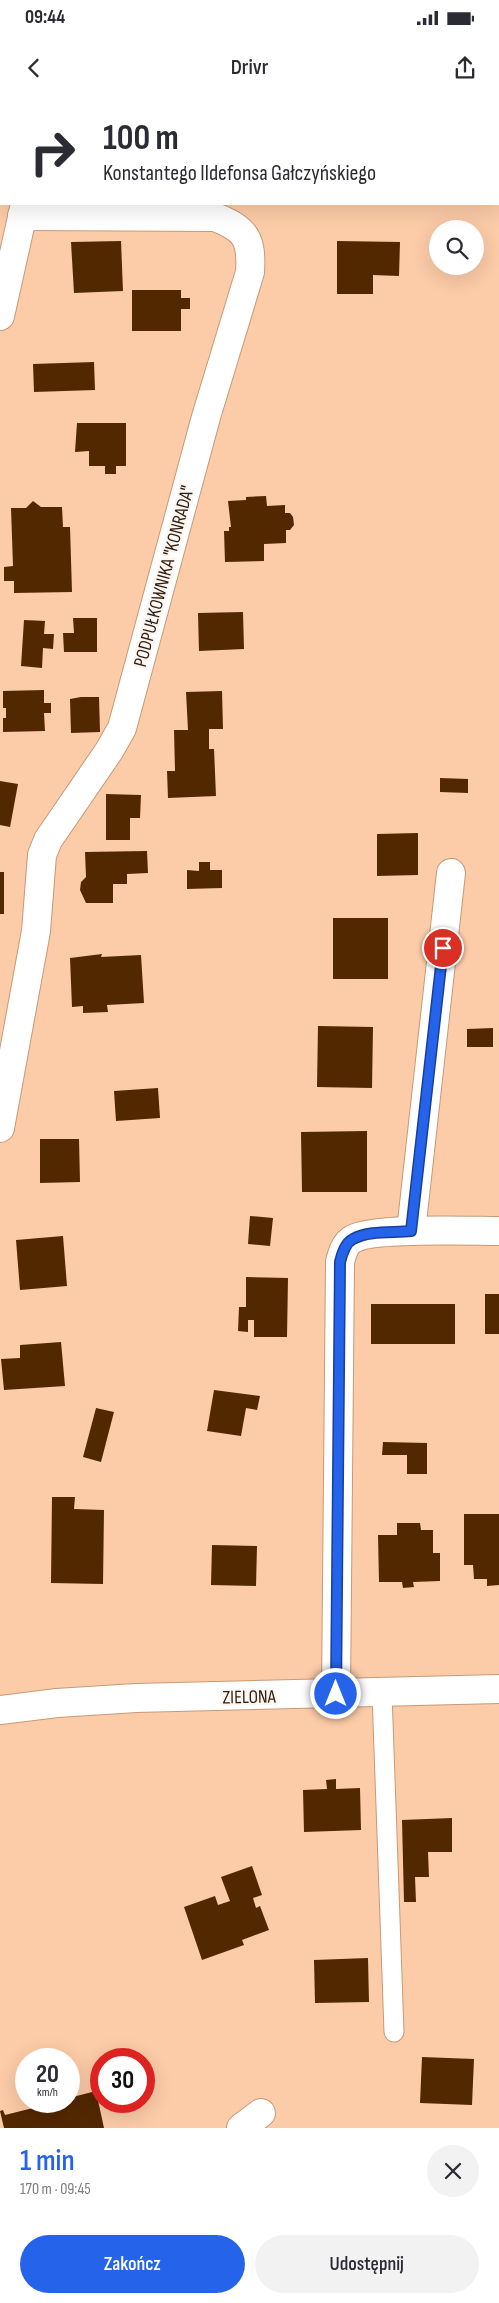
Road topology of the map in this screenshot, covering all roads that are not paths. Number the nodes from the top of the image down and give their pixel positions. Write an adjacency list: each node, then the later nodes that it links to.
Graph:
1 (24, 210): 2 (street); 4 (street, PODPUŁKOWNIKA "KONRADA")
2 (0, 316)
3 (451, 873): 5 (street)
4 (0, 1128)
5 (411, 1231): 6 (street); 9 (street)
6 (499, 1231)
7 (499, 1689): 8 (street, ZIELONA)
8 (382, 1693): 9 (street, ZIELONA); 11 (lane)
9 (336, 1694): 10 (street, ZIELONA)
10 (0, 1710)
11 (394, 2032)

